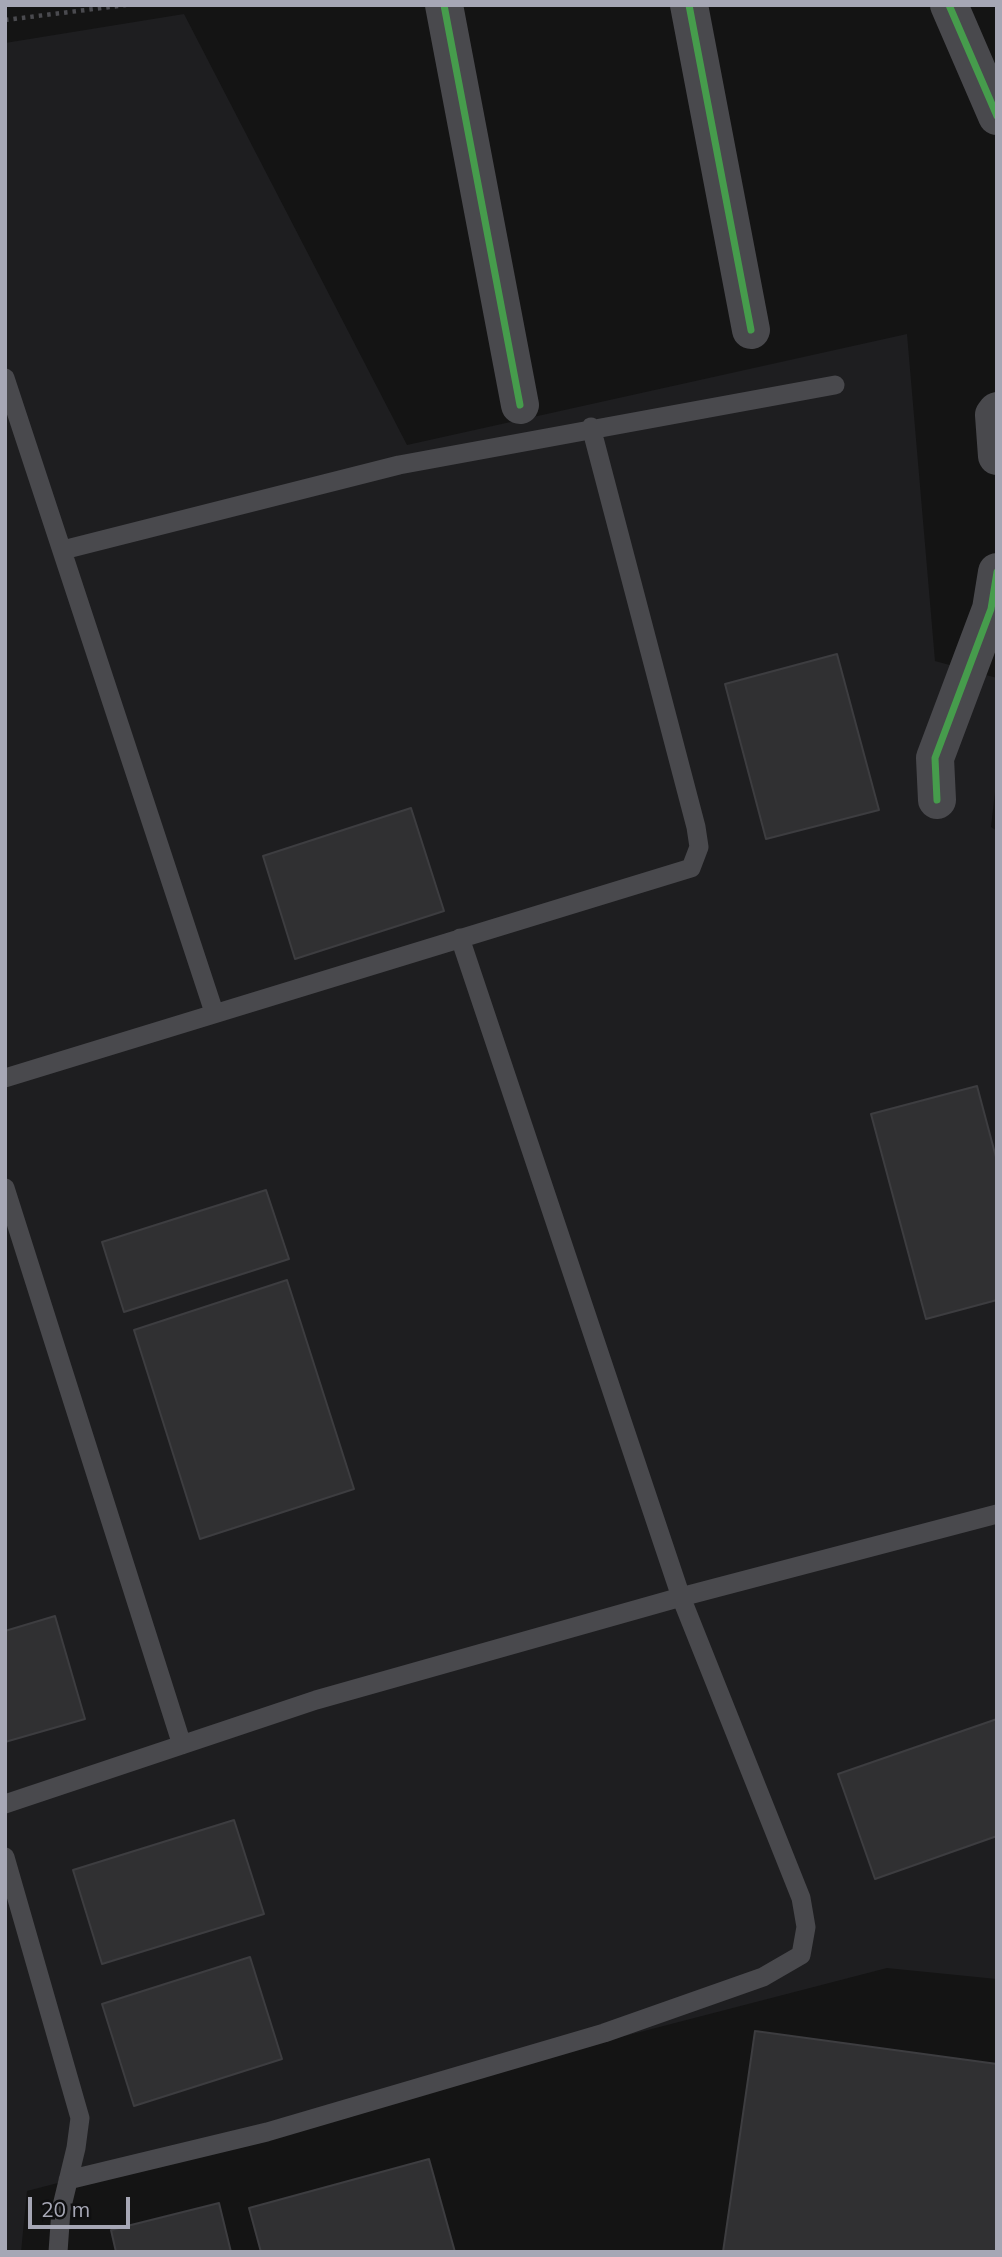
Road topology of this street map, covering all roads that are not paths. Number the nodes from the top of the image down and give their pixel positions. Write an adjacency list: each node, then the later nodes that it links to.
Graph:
1 (444, 5): 8 (street)
2 (688, 5): 5 (street)
3 (949, 5): 4 (street)
4 (997, 116)
5 (751, 330)
6 (5, 378): 12 (lane)
7 (835, 385): 10 (lane)
8 (520, 405)
9 (997, 411): 11 (street)
10 (591, 427): 12 (lane); 15 (lane)
11 (997, 456)
12 (63, 550): 16 (lane)
13 (997, 572): 14 (street)
14 (937, 800)
15 (460, 938): 16 (lane); 20 (lane)
16 (214, 1012): 17 (lane)
17 (5, 1078)
18 (5, 1188): 21 (lane)
19 (997, 1514): 20 (lane)
20 (681, 1597): 21 (lane); 24 (lane)
21 (182, 1745): 22 (lane)
22 (5, 1804)
23 (5, 1857): 24 (lane)
24 (68, 2180): 25 (lane)
25 (58, 2252)

